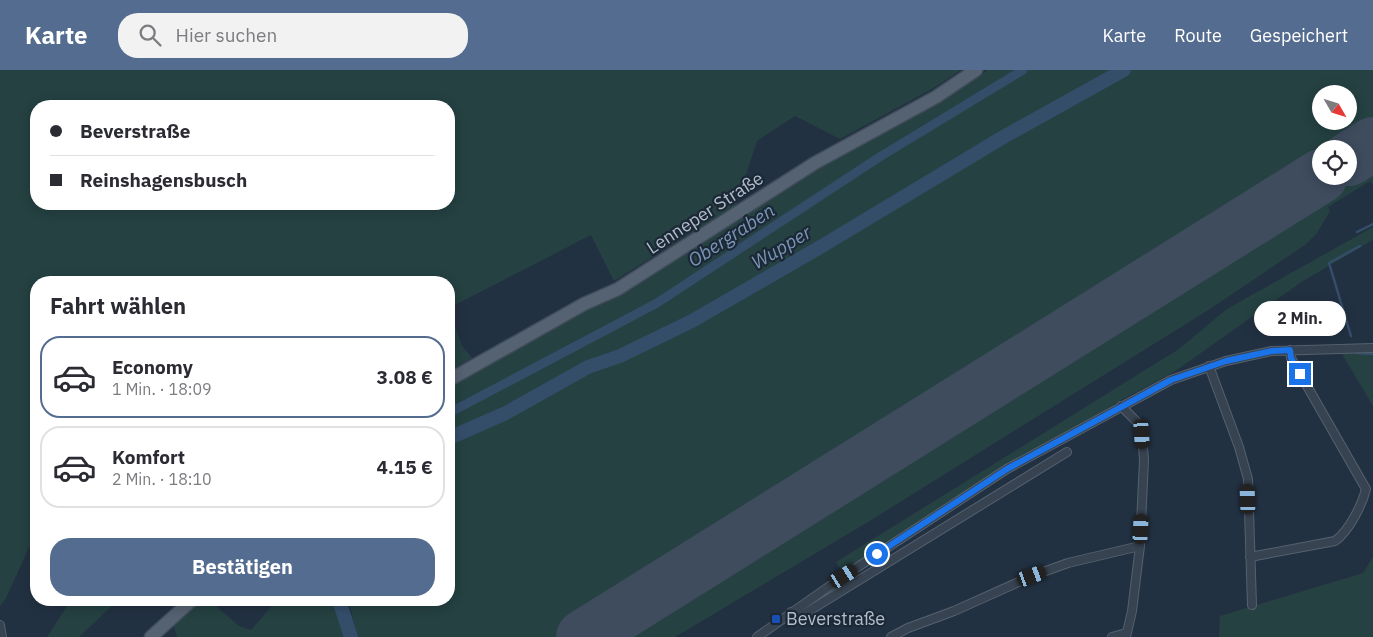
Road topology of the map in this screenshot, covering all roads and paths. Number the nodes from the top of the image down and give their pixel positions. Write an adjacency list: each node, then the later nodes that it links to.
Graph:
1 (976, 70): 5 (main road, Lenneper Straße)
2 (1373, 348): 3 (street)
3 (1290, 350): 4 (street); 9 (street)
4 (1209, 366): 6 (street); 9 (street)
5 (455, 377)
6 (1121, 406): 8 (street); 12 (street)
7 (1067, 452): 12 (street)
8 (1140, 546): 14 (street); 18 (street)
9 (1250, 557): 10 (street)
10 (1252, 604)
11 (185, 606): 16 (main road)
12 (791, 612): 17 (street)
13 (0, 625): 15 (street)
14 (1126, 635): 19 (street)
15 (2, 637)
16 (150, 637)
17 (757, 637)
18 (892, 637)
19 (1112, 637)

